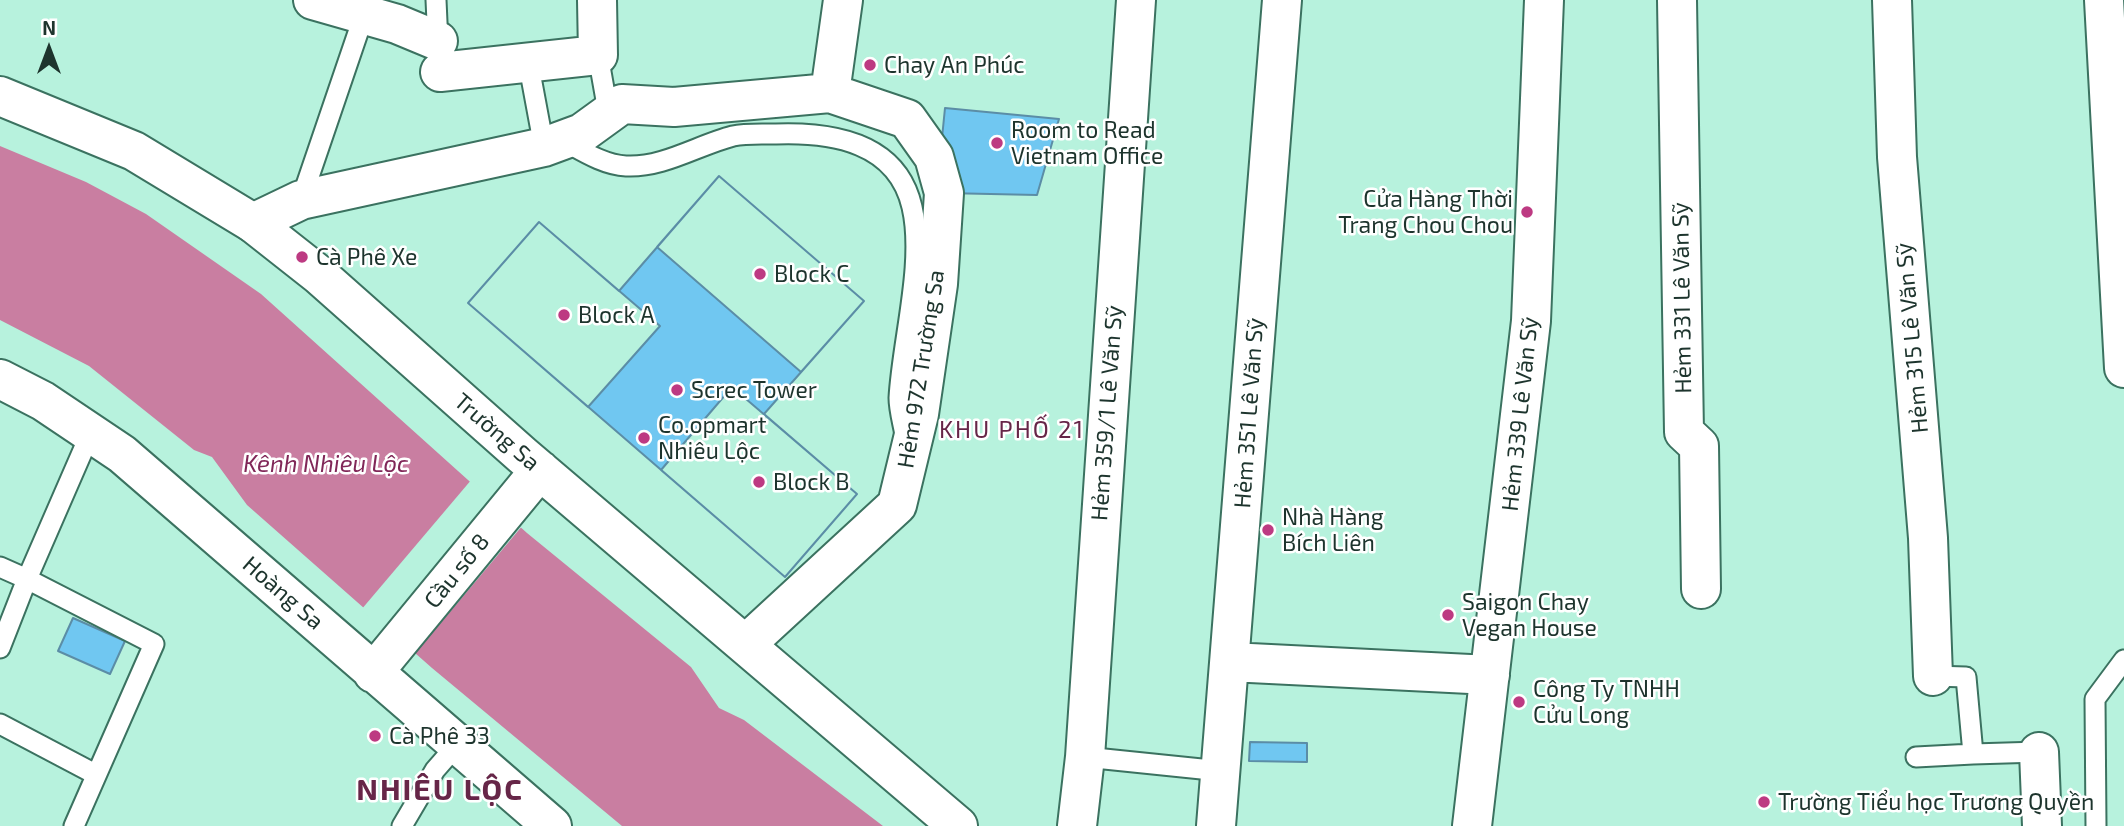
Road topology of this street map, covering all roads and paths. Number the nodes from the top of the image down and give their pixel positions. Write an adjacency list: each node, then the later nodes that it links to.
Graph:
1 (313, 0): 11 (street)
2 (436, 0): 13 (lane)
3 (597, 0): 12 (street)
4 (844, 0): 15 (street)
5 (1136, 0): 40 (street, Hẻm 359/1 Lê Văn Sỹ)
6 (1282, 0): 33 (street, Hẻm 351 Lê Văn Sỹ)
7 (1544, 0): 34 (street, Hẻm 339 Lê Văn Sỹ)
8 (1677, 0): 28 (street, Hẻm 331 Lê Văn Sỹ)
9 (1892, 0): 35 (street, Hẻm 315 Lê Văn Sỹ)
10 (2104, 0): 21 (street)
11 (364, 15): 13 (street); 19 (lane)
12 (598, 54): 14 (street); 17 (lane)
13 (439, 57): 14 (street)
14 (528, 61): 18 (lane)
15 (830, 93): 17 (street); 24 (street, Hẻm 972 Trường Sa)
16 (0, 96): 20 (street, Trường Sa)
17 (622, 104): 18 (street)
18 (553, 143): 19 (street); 24 (lane)
19 (301, 200): 20 (street)
20 (253, 223): 25 (street, Trường Sa)
21 (2124, 368)
22 (0, 379): 23 (street, Hoàng Sa)
23 (91, 432): 27 (lane); 31 (street, Hoàng Sa)
24 (909, 457): 29 (street, Hẻm 972 Trường Sa)
25 (531, 462): 29 (street, Trường Sa); 31 (street, Cầu số 8)
26 (0, 567): 27 (lane)
27 (27, 579): 30 (lane); 43 (lane)
28 (1701, 589)
29 (746, 644): 47 (street, Trường Sa)
30 (0, 648)
31 (375, 651): 37 (street, Hoàng Sa)
32 (2124, 660): 52 (lane)
33 (1230, 662): 34 (street); 42 (street, Hẻm 351 Lê Văn Sỹ)
34 (1490, 675): 50 (street, Hẻm 339 Lê Văn Sỹ)
35 (1933, 676): 39 (lane)
36 (0, 724): 43 (lane)
37 (456, 746): 45 (lane); 46 (street, Hoàng Sa)
38 (2039, 752): 39 (lane); 51 (street)
39 (1973, 754): 41 (lane)
40 (1085, 757): 42 (lane); 48 (street, Hẻm 359/1 Lê Văn Sỹ)
41 (1916, 757)
42 (1221, 771): 49 (street, Hẻm 351 Lê Văn Sỹ)
43 (95, 774): 44 (lane)
44 (74, 826)
45 (402, 826)
46 (552, 826)
47 (958, 826)
48 (1077, 826)
49 (1216, 826)
50 (1472, 826)
51 (2042, 826)
52 (2096, 826)

